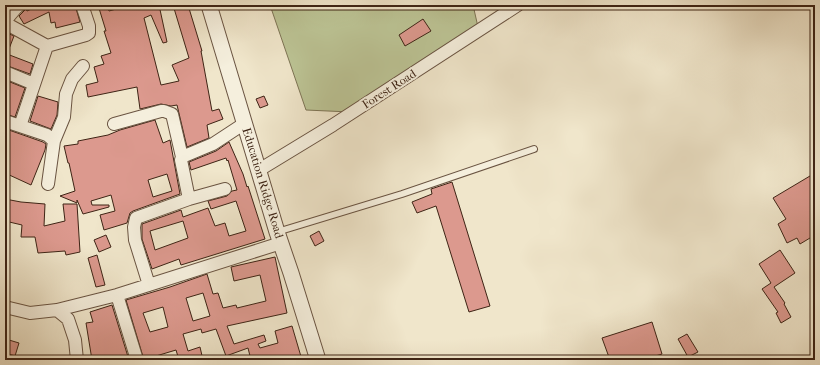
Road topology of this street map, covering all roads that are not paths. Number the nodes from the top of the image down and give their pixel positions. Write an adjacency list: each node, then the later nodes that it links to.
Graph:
1 (20, 5): 5 (street)
2 (82, 5): 6 (street)
3 (208, 5): 11 (street, Education Ridge Road)
4 (518, 5): 17 (street, Forest Road)
5 (5, 22): 6 (street)
6 (47, 46): 9 (street)
7 (83, 66): 14 (street)
8 (5, 72): 9 (street)
9 (34, 84): 13 (street)
10 (5, 121): 13 (street)
11 (245, 123): 16 (street); 17 (street, Education Ridge Road)
12 (114, 124): 16 (street)
13 (20, 126): 14 (street)
14 (54, 141): 18 (street)
15 (534, 149): 21 (lane)
16 (182, 157): 20 (street)
17 (259, 170): 21 (street, Education Ridge Road)
18 (48, 184)
19 (225, 189): 20 (street)
20 (189, 199): 22 (street)
21 (279, 238): 22 (street); 28 (street, Education Ridge Road)
22 (149, 285): 23 (street)
23 (117, 295): 25 (street); 27 (street)
24 (5, 307): 25 (street)
25 (58, 310): 26 (street)
26 (77, 360)
27 (137, 360)
28 (318, 360)

